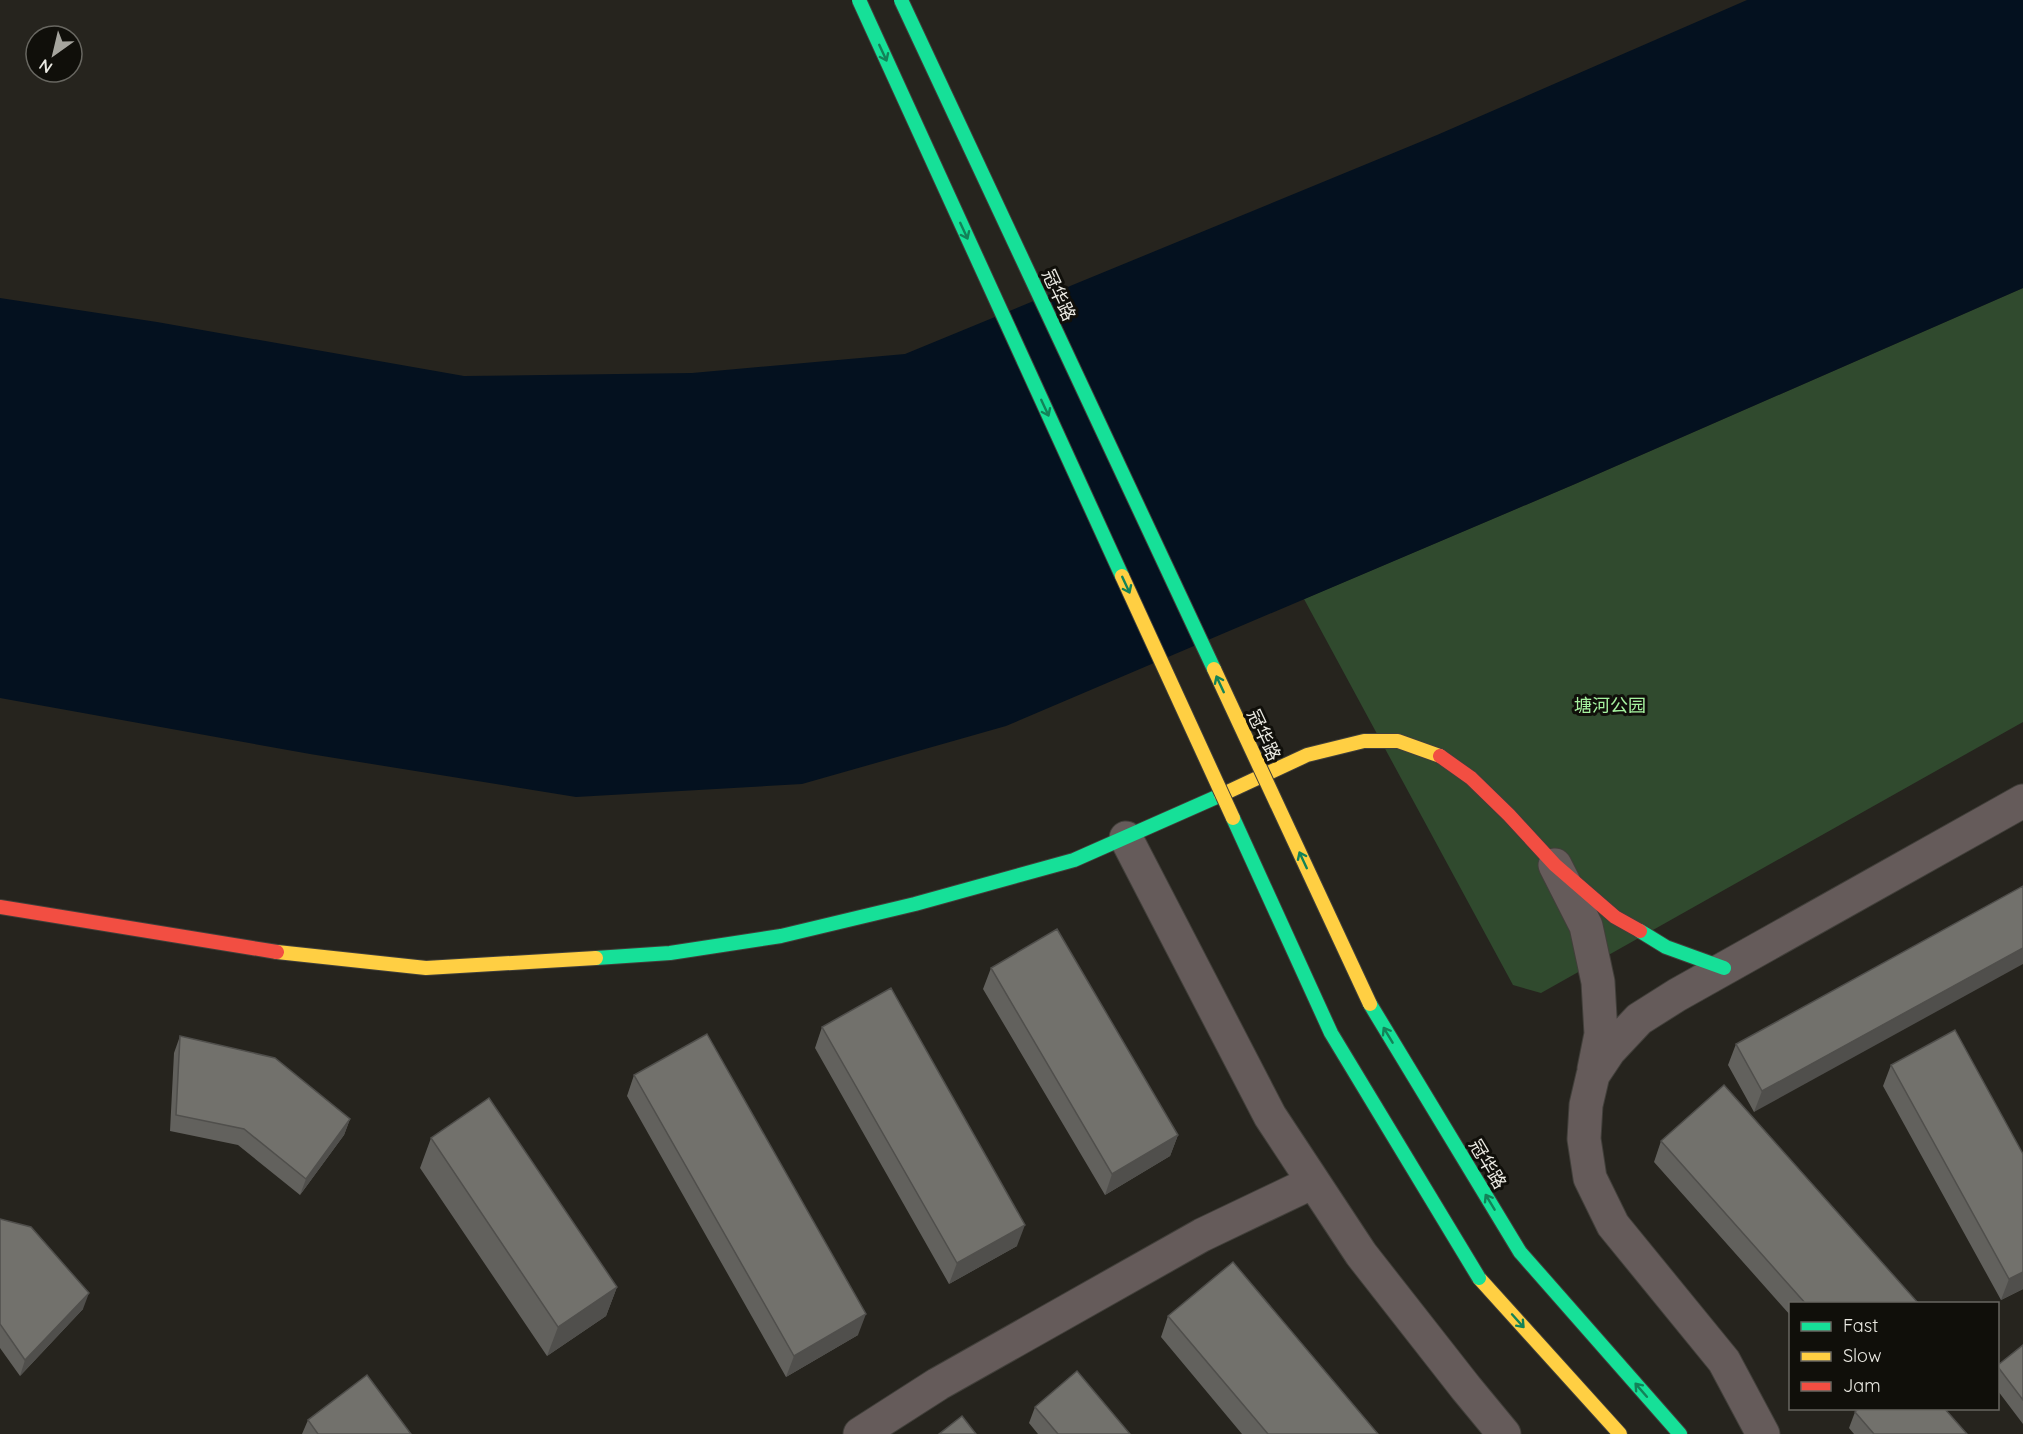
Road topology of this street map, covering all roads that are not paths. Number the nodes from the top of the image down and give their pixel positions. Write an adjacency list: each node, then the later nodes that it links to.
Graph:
1 (859, 0): 12 (main road, one-way to 12, bridge)
2 (901, 0): 13 (main road, 冠华路, one-way to 2, bridge)
3 (2023, 801): 7 (street)
4 (1126, 838): 5 (main road); 6 (main road); 9 (street)
5 (1555, 865): 7 (main road); 8 (street)
6 (0, 907)
7 (1724, 968): 8 (street)
8 (1593, 1075): 14 (street)
9 (1313, 1182): 10 (street); 11 (street)
10 (860, 1434)
11 (1503, 1434)
12 (1620, 1434)
13 (1680, 1434)
14 (1762, 1434)

